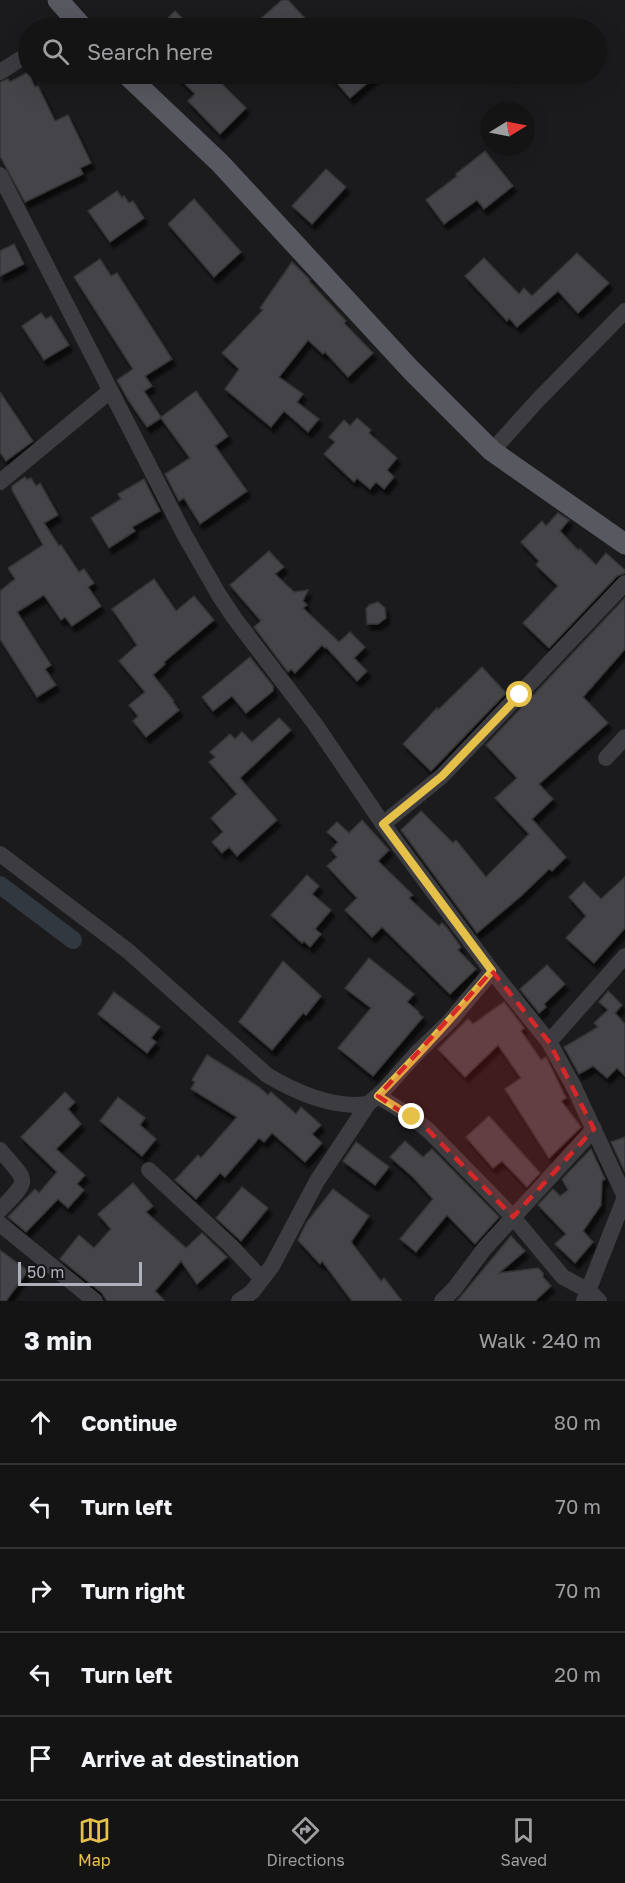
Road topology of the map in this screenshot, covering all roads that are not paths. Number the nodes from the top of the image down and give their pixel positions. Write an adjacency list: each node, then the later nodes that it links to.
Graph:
1 (58, 0): 2 (main road)
2 (68, 18)
3 (18, 60): 4 (street)
4 (0, 72)
5 (137, 84): 9 (main road)
6 (0, 175): 8 (street)
7 (625, 311): 9 (street)
8 (110, 392): 10 (street); 15 (street)
9 (492, 451): 11 (main road)
10 (0, 482)
11 (625, 544)
12 (625, 583): 15 (street)
13 (625, 737): 14 (street)
14 (606, 758)
15 (383, 824): 18 (street)
16 (0, 855): 20 (street)
17 (625, 956): 19 (street)
18 (492, 971): 19 (street); 20 (street)
19 (549, 1042): 21 (street)
20 (373, 1100): 26 (street); 28 (street)
21 (594, 1129): 24 (street); 26 (street)
22 (0, 1150): 25 (street)
23 (149, 1170): 28 (street)
24 (625, 1197): 29 (street)
25 (0, 1210)
26 (513, 1217): 29 (street); 32 (street)
27 (0, 1224): 30 (street)
28 (262, 1279): 31 (street)
29 (591, 1298)
30 (94, 1301)
31 (239, 1301)
32 (442, 1301)

